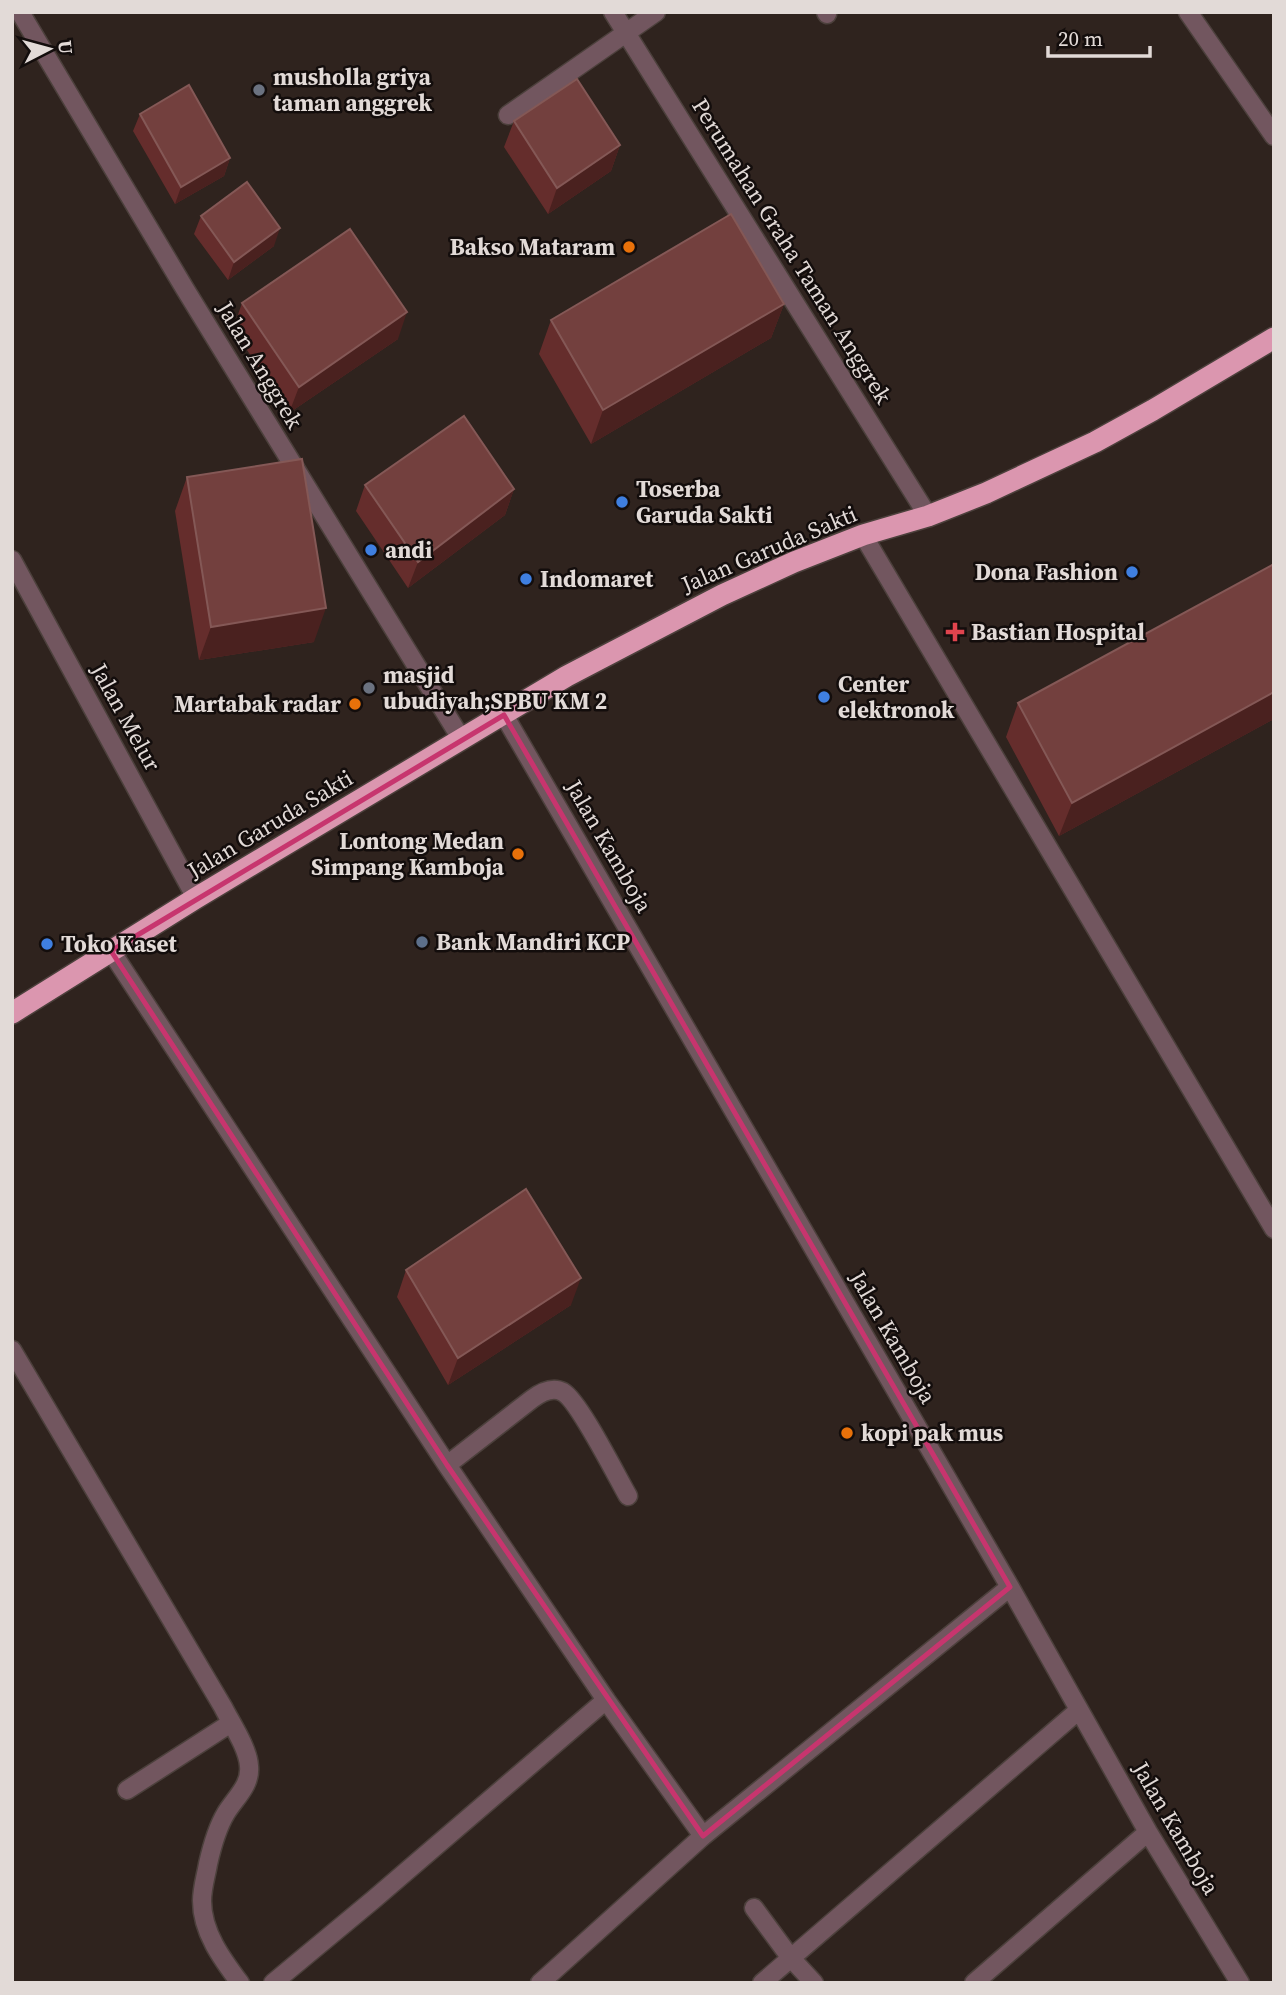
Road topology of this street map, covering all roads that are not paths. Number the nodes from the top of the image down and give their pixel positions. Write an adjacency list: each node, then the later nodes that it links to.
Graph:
1 (20, 12): 13 (street, Jalan Anggrek)
2 (613, 12): 5 (street, Perumahan Graha Taman Anggrek)
3 (656, 12): 5 (street)
4 (1188, 12): 7 (street)
5 (626, 32): 6 (street); 9 (street, Perumahan Graha Taman Anggrek)
6 (508, 116)
7 (1274, 136)
8 (1274, 338): 9 (highway, Jalan Garuda Sakti)
9 (928, 516): 10 (highway, Jalan Garuda Sakti)
10 (863, 535): 12 (highway, Jalan Garuda Sakti); 17 (street)
11 (12, 560): 14 (street, Jalan Melur)
12 (504, 715): 13 (highway, Jalan Garuda Sakti); 21 (street, Jalan Kamboja)
13 (462, 740): 14 (highway, Jalan Garuda Sakti)
14 (196, 898): 15 (highway, Jalan Garuda Sakti)
15 (111, 951): 16 (highway, Jalan Garuda Sakti); 19 (street)
16 (12, 1013)
17 (1274, 1229)
18 (12, 1350): 24 (street)
19 (447, 1465): 20 (street); 22 (street)
20 (628, 1496)
21 (1010, 1587): 23 (street, Jalan Kamboja); 27 (street)
22 (606, 1700): 27 (street); 31 (street)
23 (1079, 1710): 26 (street, Jalan Kamboja); 29 (street)
24 (231, 1723): 25 (street); 30 (street)
25 (127, 1790)
26 (1148, 1832): 35 (street); 36 (street, Jalan Kamboja)
27 (703, 1836): 32 (street)
28 (754, 1908): 29 (street)
29 (790, 1957): 33 (street); 34 (street)
30 (240, 1983)
31 (273, 1983)
32 (540, 1983)
33 (761, 1983)
34 (814, 1983)
35 (974, 1983)
36 (1240, 1983)

